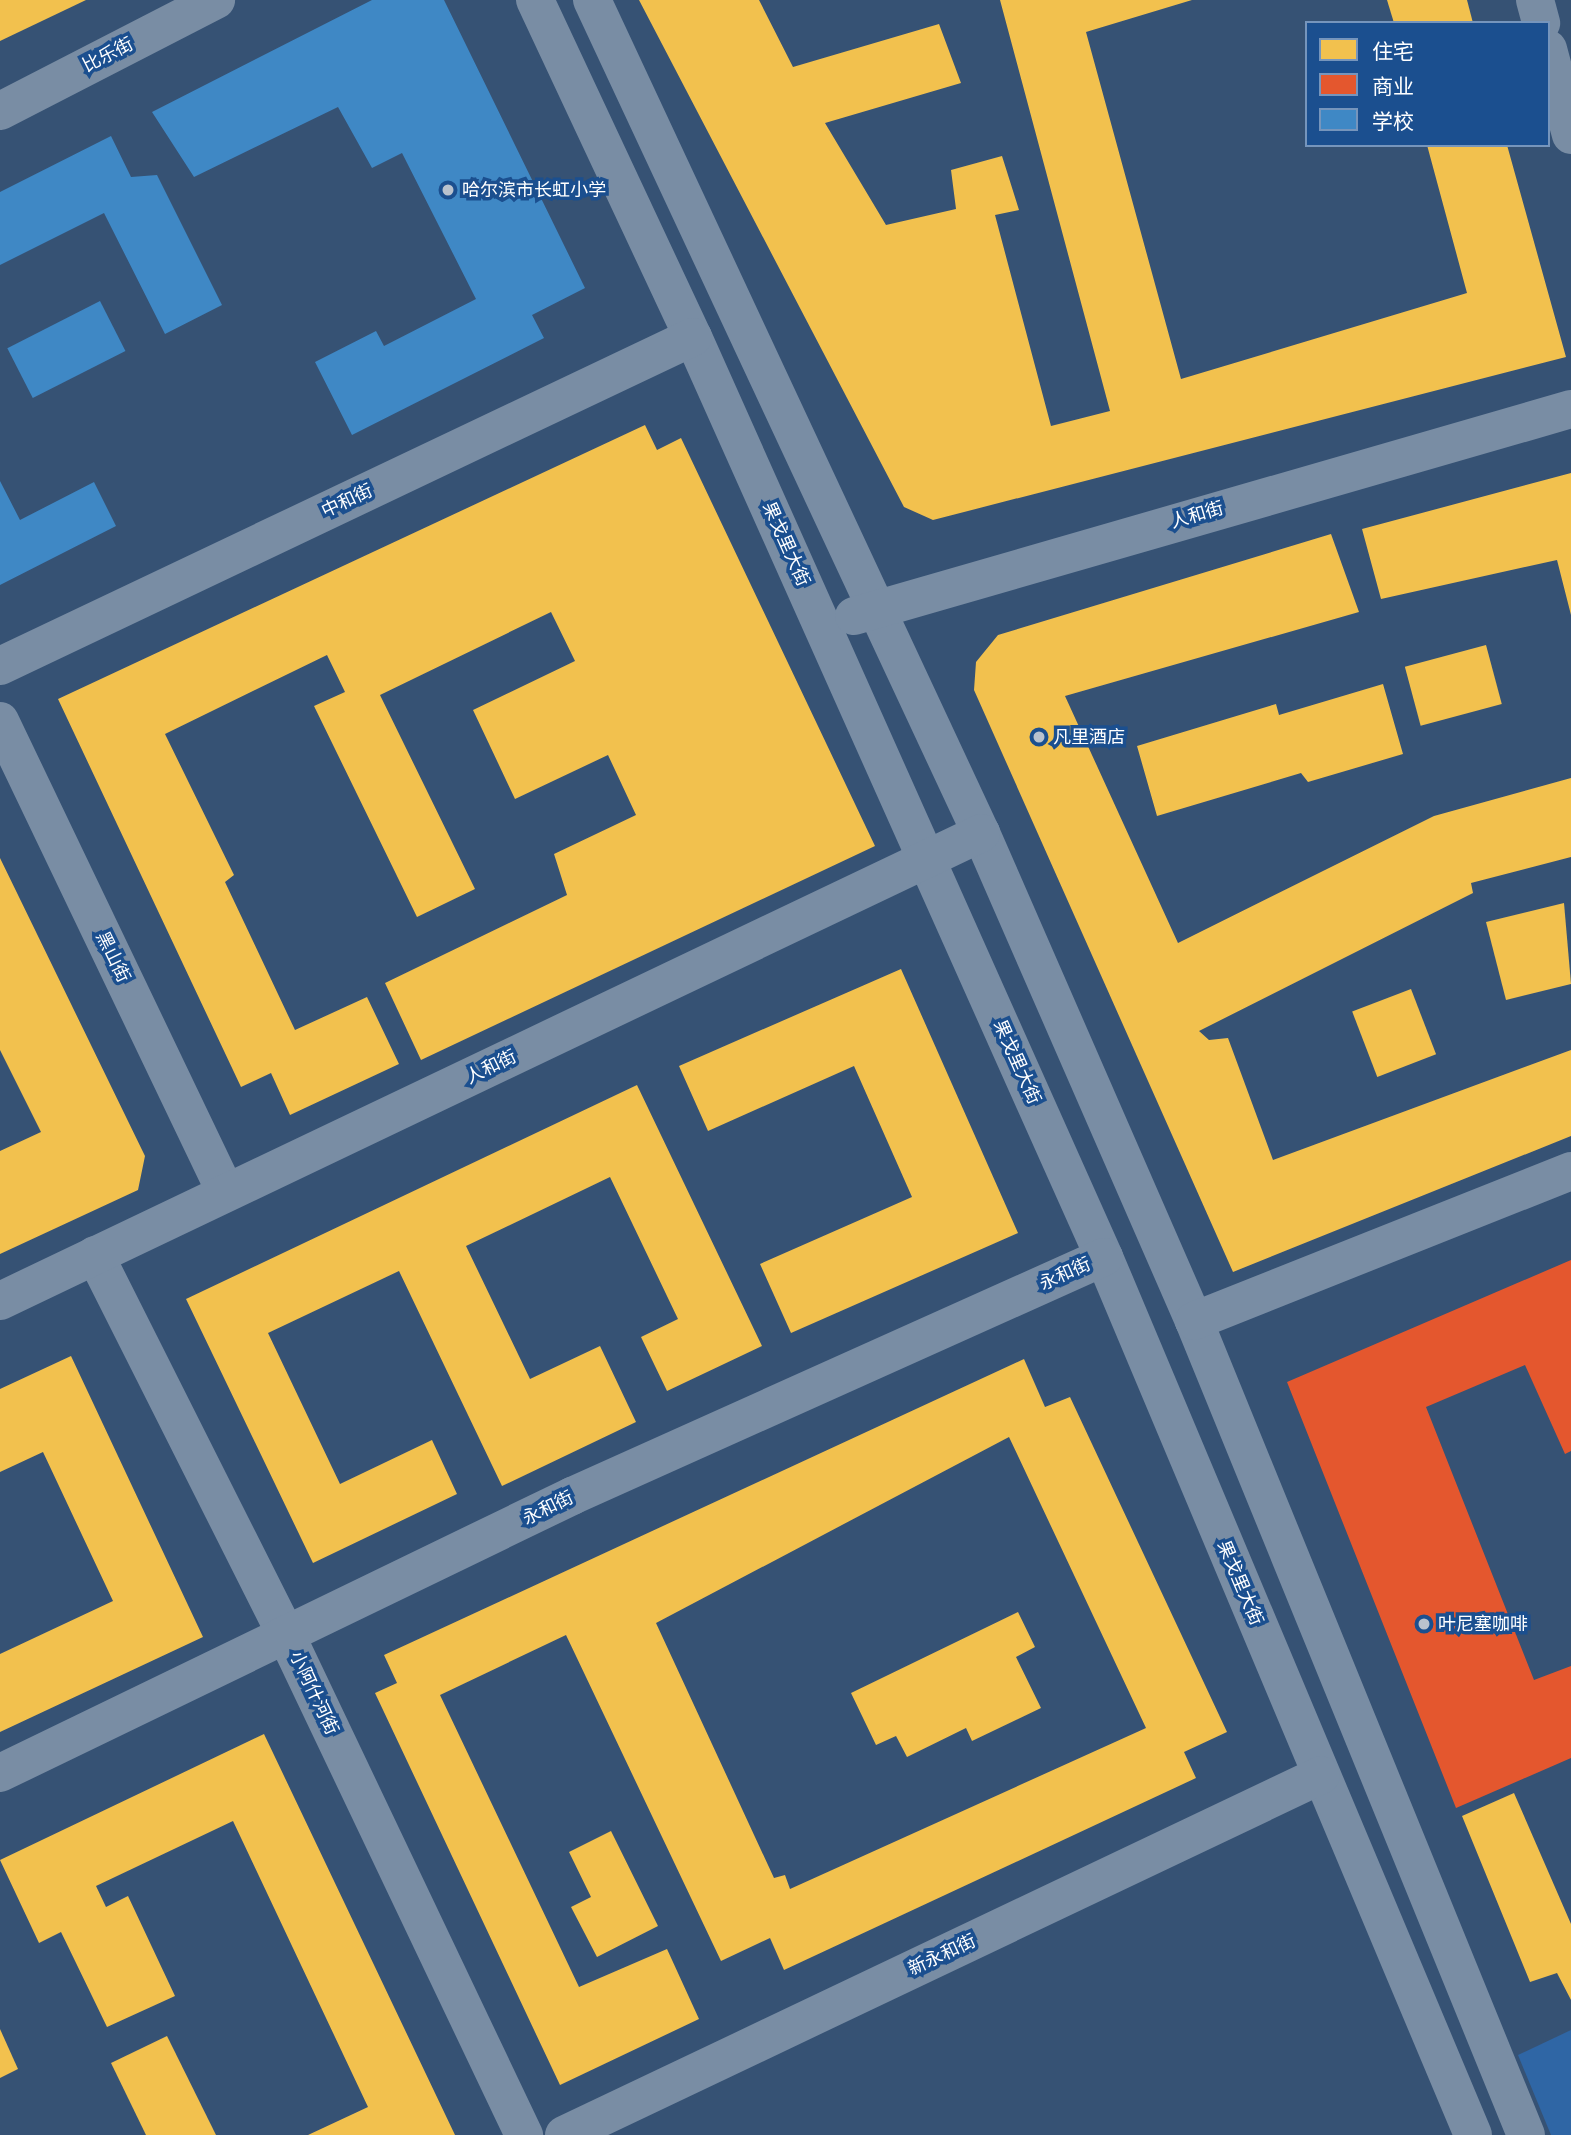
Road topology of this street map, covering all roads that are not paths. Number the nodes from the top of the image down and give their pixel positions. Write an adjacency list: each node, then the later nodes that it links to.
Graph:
1 (216, 0): 7 (street, 比乐街)
2 (535, 0): 9 (street, 果戈里大街)
3 (592, 0): 11 (street)
4 (1535, 0): 5 (street)
5 (1540, 21)
6 (1550, 56): 8 (street)
7 (0, 111)
8 (1571, 135)
9 (693, 337): 12 (street, 果戈里大街); 13 (street, 中和街)
10 (1571, 409): 11 (street, 人和街)
11 (876, 606): 12 (street, 人和街); 15 (street)
12 (825, 629): 16 (street, 果戈里大街)
13 (0, 666)
14 (0, 721): 18 (street, 黑山街)
15 (981, 833): 16 (street, 人和街); 22 (street)
16 (927, 859): 18 (street, 人和街); 20 (street, 果戈里大街)
17 (1571, 1171): 22 (street)
18 (226, 1194): 19 (street, 人和街)
19 (95, 1255): 21 (street, 人和街); 23 (street, 小阿什河街)
20 (1104, 1257): 23 (street, 永和街); 25 (street, 果戈里大街)
21 (0, 1301)
22 (1194, 1321): 29 (street)
23 (287, 1637): 24 (street, 永和街); 27 (street, 小阿什河街)
24 (0, 1773)
25 (1321, 1775): 26 (street, 果戈里大街); 28 (street, 新永和街)
26 (1466, 2119)
27 (524, 2135)
28 (564, 2135)
29 (1526, 2135)

